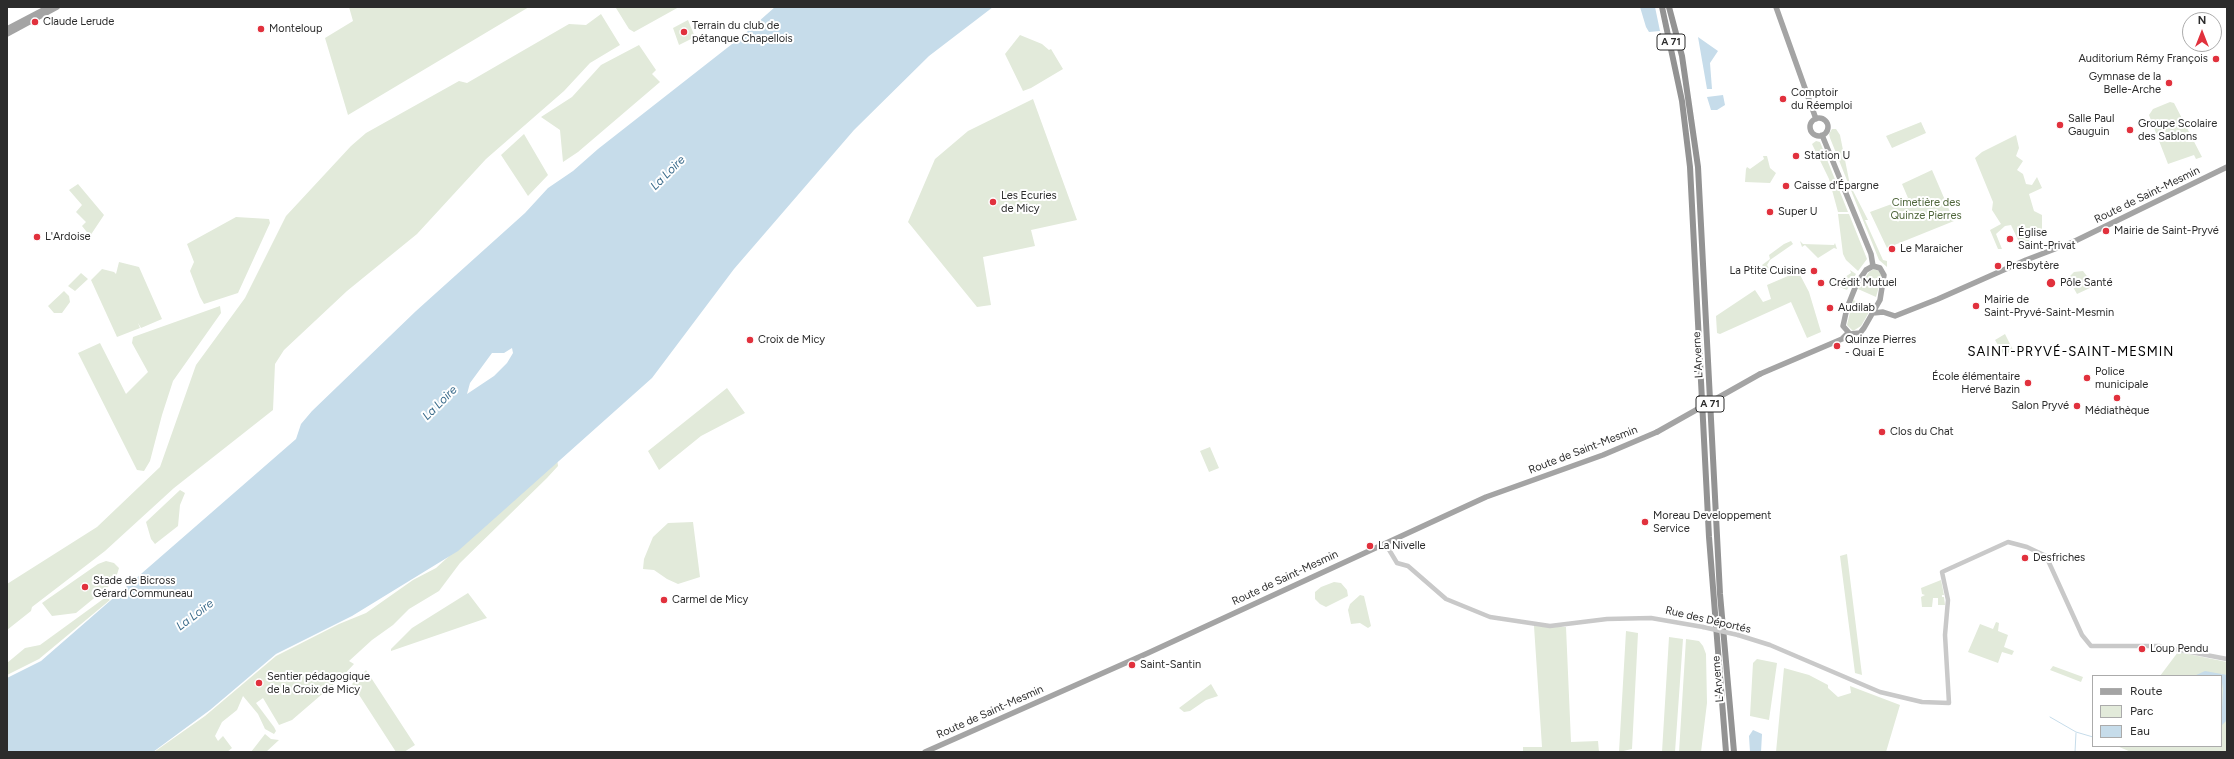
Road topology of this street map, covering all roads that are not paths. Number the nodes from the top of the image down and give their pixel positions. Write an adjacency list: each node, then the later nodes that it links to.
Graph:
1 (48, 7): 6 (main road)
2 (57, 7): 7 (main road)
3 (1662, 7): 19 (highway, L'Arverne / A 71)
4 (1669, 7): 20 (highway, L'Arverne / A 71)
5 (1776, 7): 8 (main road)
6 (7, 29)
7 (7, 34)
8 (1816, 119): 9 (main road); 9 (main road)
9 (1822, 135): 11 (main road)
10 (2227, 167): 13 (main road, Route de Saint-Mesmin)
11 (1873, 266): 12 (main road); 15 (main road)
12 (1877, 306): 13 (main road); 14 (main road)
13 (1883, 312): 14 (main road, Route de Saint-Mesmin)
14 (1874, 313): 15 (main road, Route de Saint-Mesmin)
15 (1848, 333): 16 (main road, Route de Saint-Mesmin, bridge)
16 (1385, 543): 17 (street, Rue des Déportés, bridge); 18 (main road, Route de Saint-Mesmin)
17 (2227, 659)
18 (925, 752)
19 (1726, 752)
20 (1734, 752)

